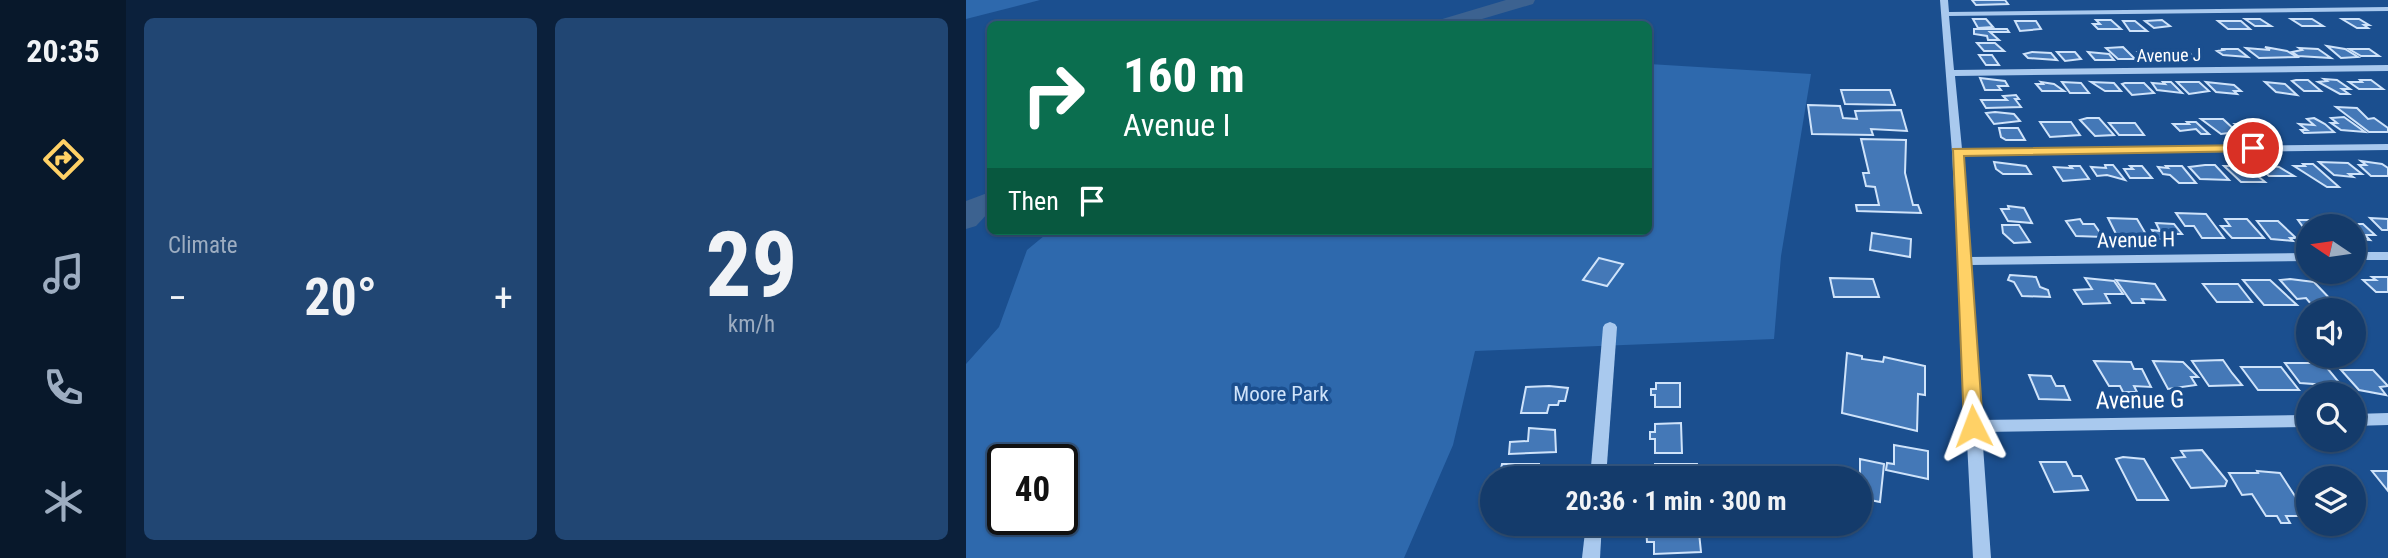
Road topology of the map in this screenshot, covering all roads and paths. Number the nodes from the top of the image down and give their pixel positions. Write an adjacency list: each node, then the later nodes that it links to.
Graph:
1 (1945, 7): 2 (street); 4 (street)
2 (2388, 9)
3 (2388, 68): 4 (street, Avenue J)
4 (1950, 73): 6 (street)
5 (2388, 147): 6 (street)
6 (1957, 152): 10 (street)
7 (2366, 256): 8 (street)
8 (2388, 256)
9 (2296, 257): 10 (street, Avenue H)
10 (1964, 261): 15 (street)
11 (1610, 327): 16 (street)
12 (2388, 419): 13 (street)
13 (2366, 420)
14 (2296, 421): 15 (street, Avenue G)
15 (1973, 426): 19 (street)
16 (1599, 466)
17 (1593, 536): 18 (street)
18 (1591, 558)
19 (1982, 558)

